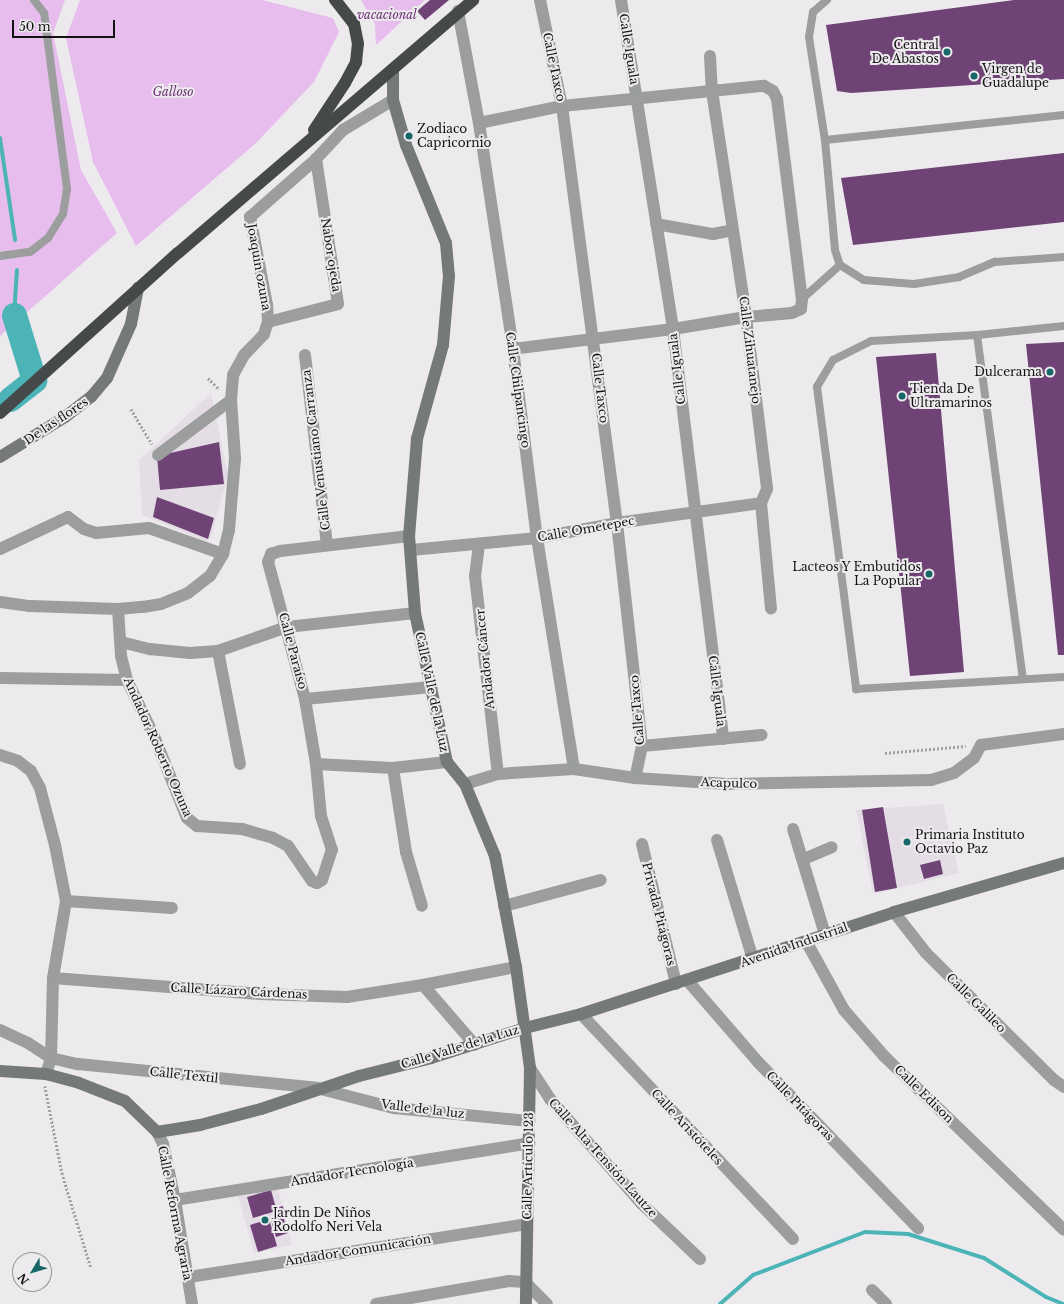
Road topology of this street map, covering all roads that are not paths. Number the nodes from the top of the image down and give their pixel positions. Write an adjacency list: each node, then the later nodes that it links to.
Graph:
1 (34, 0): 21 (lane)
2 (335, 0): 17 (highway)
3 (473, 0): 7 (highway)
4 (540, 0): 13 (street, Calle Taxco)
5 (621, 0): 11 (street, Calle Iguala)
6 (827, 0): 16 (lane)
7 (458, 11): 9 (highway); 15 (street, Calle Chilpancingo)
8 (710, 56): 10 (street, Calle Zihuatanejo)
9 (393, 69): 12 (street, Calle Valle de la Luz); 17 (highway)
10 (712, 91): 11 (street); 20 (street, Calle Zihuatanejo); 25 (street)
11 (637, 97): 13 (street); 19 (street, Calle Iguala)
12 (394, 100): 18 (street); 41 (street, Calle Valle de la Luz)
13 (562, 106): 15 (street); 31 (street, Calle Taxco)
14 (1064, 114): 16 (lane)
15 (479, 123): 32 (street, Calle Chilpancingo)
16 (825, 140): 23 (lane)
17 (307, 141): 24 (highway)
18 (316, 159): 27 (street, Joaquin ozuna); 27 (street, Nabor ojeda)
19 (656, 224): 20 (street); 29 (street, Calle Iguala)
20 (733, 230): 26 (street, Calle Zihuatanejo)
21 (0, 256)
22 (1064, 257): 23 (lane)
23 (840, 265): 25 (lane)
24 (138, 288): 35 (highway); 37 (street, De las flores)
25 (802, 304): 26 (street)
26 (746, 317): 29 (street); 38 (street, Calle Zihuatanejo)
27 (268, 322): 34 (street, Joaquin ozuna)
28 (1064, 326): 30 (lane)
29 (673, 329): 31 (street); 39 (street, Calle Iguala)
30 (976, 335): 57 (lane); 57 (lane)
31 (593, 337): 32 (street); 40 (street, Calle Taxco)
32 (513, 350): 42 (street, Calle Chilpancingo)
33 (305, 354): 43 (street, Calle Venustiano Carranza)
34 (231, 400): 36 (street); 47 (street, Joaquin ozuna)
35 (0, 413)
36 (158, 454)
37 (0, 457)
38 (761, 503): 39 (street, Calle Ometepec); 50 (street, Calle Zihuatanejo)
39 (693, 513): 40 (street, Calle Ometepec); 63 (street, Calle Iguala)
40 (617, 523): 42 (street, Calle Ometepec); 64 (street, Calle Taxco)
41 (409, 536): 43 (street, Calle Paraíso); 46 (street, Calle Valle de la Luz)
42 (537, 538): 44 (street, Calle Ometepec); 70 (street, Calle Chilpancingo)
43 (327, 544): 52 (street, Calle Paraíso)
44 (479, 544): 46 (street, Calle Ometepec); 71 (street, Andador Cáncer)
45 (0, 549): 47 (street)
46 (411, 550): 51 (street, Calle Valle de la Luz)
47 (223, 554): 49 (street, Joaquin ozuna)
48 (0, 602): 49 (street, Joaquin ozuna)
49 (118, 609): 53 (street, Andador Roberto Ozuna)
50 (772, 609)
51 (415, 612): 52 (street); 59 (street, Calle Valle de la Luz)
52 (287, 627): 54 (street); 60 (street, Calle Paraíso)
53 (121, 642): 54 (street); 58 (street, Andador Roberto Ozuna)
54 (218, 651): 67 (street)
55 (1064, 677): 57 (lane)
56 (0, 678): 58 (street)
57 (1023, 679)
58 (127, 680): 81 (street, Andador Roberto Ozuna)
59 (431, 687): 60 (street); 66 (street, Calle Valle de la Luz)
60 (305, 699): 68 (street, Calle Paraíso)
61 (1064, 734): 72 (street, Acapulco)
62 (761, 735): 63 (street)
63 (723, 740): 64 (street)
64 (642, 746): 72 (street, Calle Taxco)
65 (0, 755): 82 (street)
66 (447, 762): 69 (street); 73 (street, Calle Valle de la Luz)
67 (240, 764)
68 (316, 764): 69 (street); 81 (street, Calle Paraíso)
69 (393, 768): 83 (street)
70 (574, 769): 71 (street, Acapulco); 72 (street, Acapulco)
71 (498, 774): 73 (street, Acapulco)
72 (635, 778)
73 (465, 784): 84 (street, Calle Valle de la Luz)
74 (793, 829): 78 (street)
75 (717, 840): 89 (street)
76 (642, 844): 92 (street, Privada Pitágoras)
77 (832, 847): 78 (street)
78 (804, 859): 87 (street)
79 (1064, 863): 86 (street, Avenida Industrial)
80 (601, 880): 84 (street)
81 (317, 883)
82 (66, 901): 85 (street); 91 (street)
83 (422, 906)
84 (504, 906): 90 (street, Calle Valle de la Luz)
85 (172, 908)
86 (894, 912): 87 (street, Avenida Industrial); 102 (street, Calle Galileo)
87 (825, 934): 88 (street, Avenida Industrial)
88 (806, 941): 89 (street, Avenida Industrial); 110 (street, Calle Edison)
89 (753, 959): 92 (street, Avenida Industrial)
90 (516, 967): 93 (street, Calle Lázaro Cárdenas); 95 (street, Calle Valle de la Luz)
91 (53, 978): 93 (street, Calle Lázaro Cárdenas); 98 (street)
92 (681, 982): 94 (street, Avenida Industrial); 109 (street, Calle Pitágoras)
93 (423, 985): 97 (street)
94 (581, 1014): 95 (street, Avenida Industrial); 111 (street, Calle Aristóteles)
95 (525, 1028): 97 (street, Calle Valle de la Luz); 99 (street, Calle Artículo 123)
96 (0, 1030): 98 (street)
97 (475, 1044): 103 (street, Calle Valle de la Luz)
98 (51, 1058): 101 (street); 103 (street, Calle Textil)
99 (530, 1068): 104 (street, Calle Artículo 123); 112 (street, Calle Alta Tensión Lautze)
100 (0, 1071): 101 (street, Calle Reforma Agraria)
101 (46, 1074): 105 (street, Calle Reforma Agraria)
102 (1064, 1087)
103 (317, 1088): 104 (street, Valle de la luz); 105 (street, Calle Valle de la Luz)
104 (529, 1121): 106 (street, Calle Artículo 123)
105 (158, 1132): 107 (street, Calle Reforma Agraria)
106 (529, 1143): 107 (street, Andador Tecnología); 108 (street, Calle Artículo 123)
107 (175, 1200): 113 (street, Calle Reforma Agraria)
108 (526, 1224): 113 (street, Andador Comunicación); 114 (street, Calle Artículo 123)
109 (918, 1228)
110 (1064, 1230)
111 (793, 1239)
112 (700, 1259)
113 (189, 1277): 116 (street, Calle Reforma Agraria)
114 (525, 1282): 117 (street); 118 (street, Calle Artículo 123); 119 (street)
115 (872, 1290): 120 (street)
116 (192, 1304)
117 (376, 1304)
118 (526, 1304)
119 (547, 1304)
120 (886, 1304)

